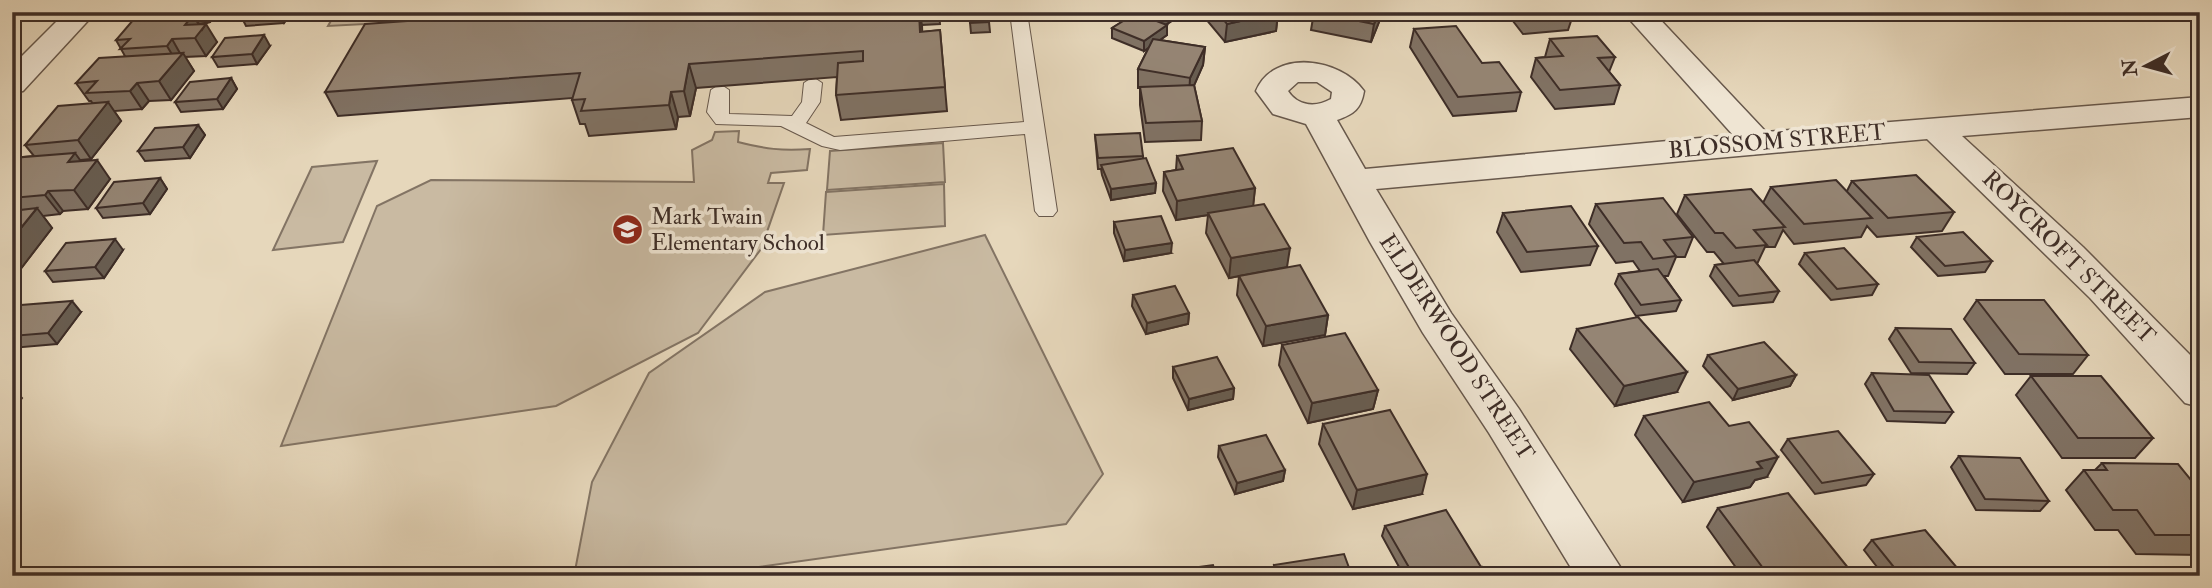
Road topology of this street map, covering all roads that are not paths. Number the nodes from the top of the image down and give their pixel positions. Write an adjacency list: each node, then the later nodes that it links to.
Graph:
1 (82, 12): 5 (street)
2 (1018, 12): 10 (lane)
3 (1637, 12): 12 (street)
4 (813, 83): 9 (lane)
5 (12, 84)
6 (720, 90): 9 (lane)
7 (2200, 107): 11 (street, BLOSSOM STREET)
8 (1318, 115): 13 (street, ELDERWOOD STREET)
9 (796, 124): 10 (lane)
10 (1035, 127): 14 (lane)
11 (1933, 127): 12 (street, BLOSSOM STREET); 15 (street, ROYCROFT STREET)
12 (1758, 142): 13 (street, BLOSSOM STREET)
13 (1354, 181): 16 (street, ELDERWOOD STREET)
14 (1046, 211)
15 (2200, 391)
16 (1602, 576)

